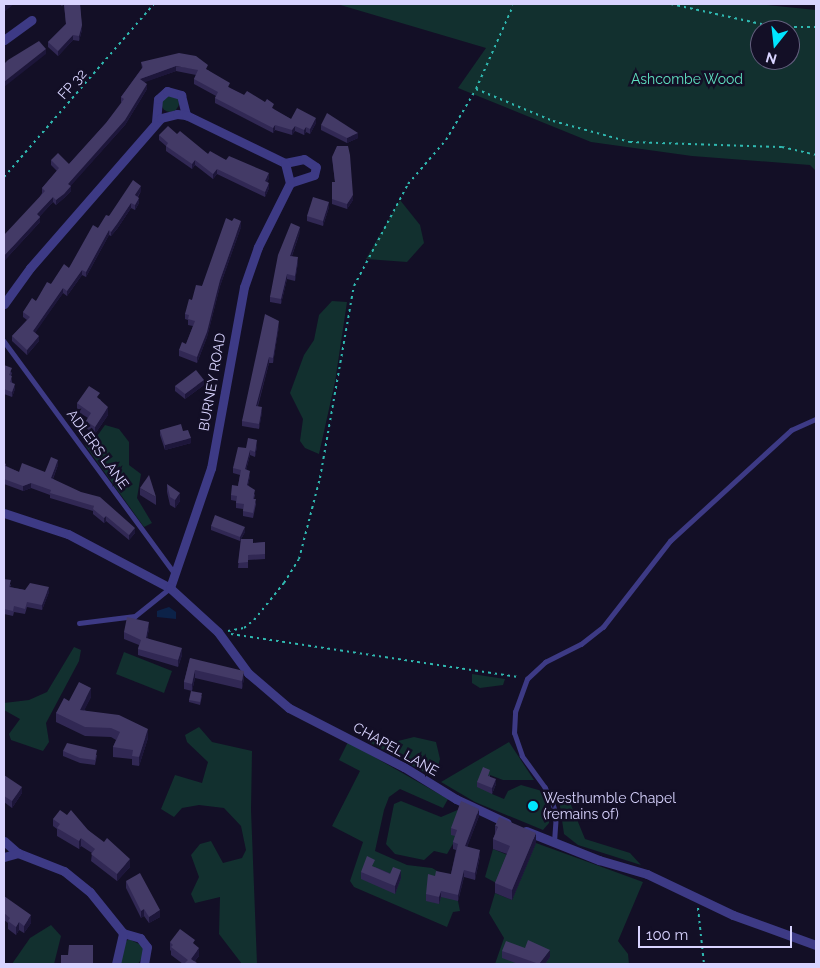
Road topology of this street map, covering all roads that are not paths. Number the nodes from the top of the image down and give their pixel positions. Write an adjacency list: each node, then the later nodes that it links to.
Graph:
1 (32, 20): 2 (street)
2 (4, 40)
3 (186, 115): 4 (street); 4 (street); 5 (street)
4 (156, 122): 7 (street)
5 (285, 163): 6 (street); 6 (street)
6 (290, 183): 11 (street, BURNEY ROAD)
7 (4, 304)
8 (4, 341): 11 (lane, ADLERS LANE)
9 (816, 419): 15 (lane)
10 (4, 513): 12 (street, CHAPEL LANE)
11 (174, 571): 12 (street, BURNEY ROAD)
12 (170, 588): 13 (lane); 15 (street, CHAPEL LANE)
13 (79, 623)
14 (4, 841): 16 (street)
15 (554, 842): 19 (street, CHAPEL LANE)
16 (18, 852): 17 (street); 18 (street)
17 (4, 857)
18 (123, 933): 20 (street); 21 (street)
19 (816, 945)
20 (116, 964)
21 (144, 964)

